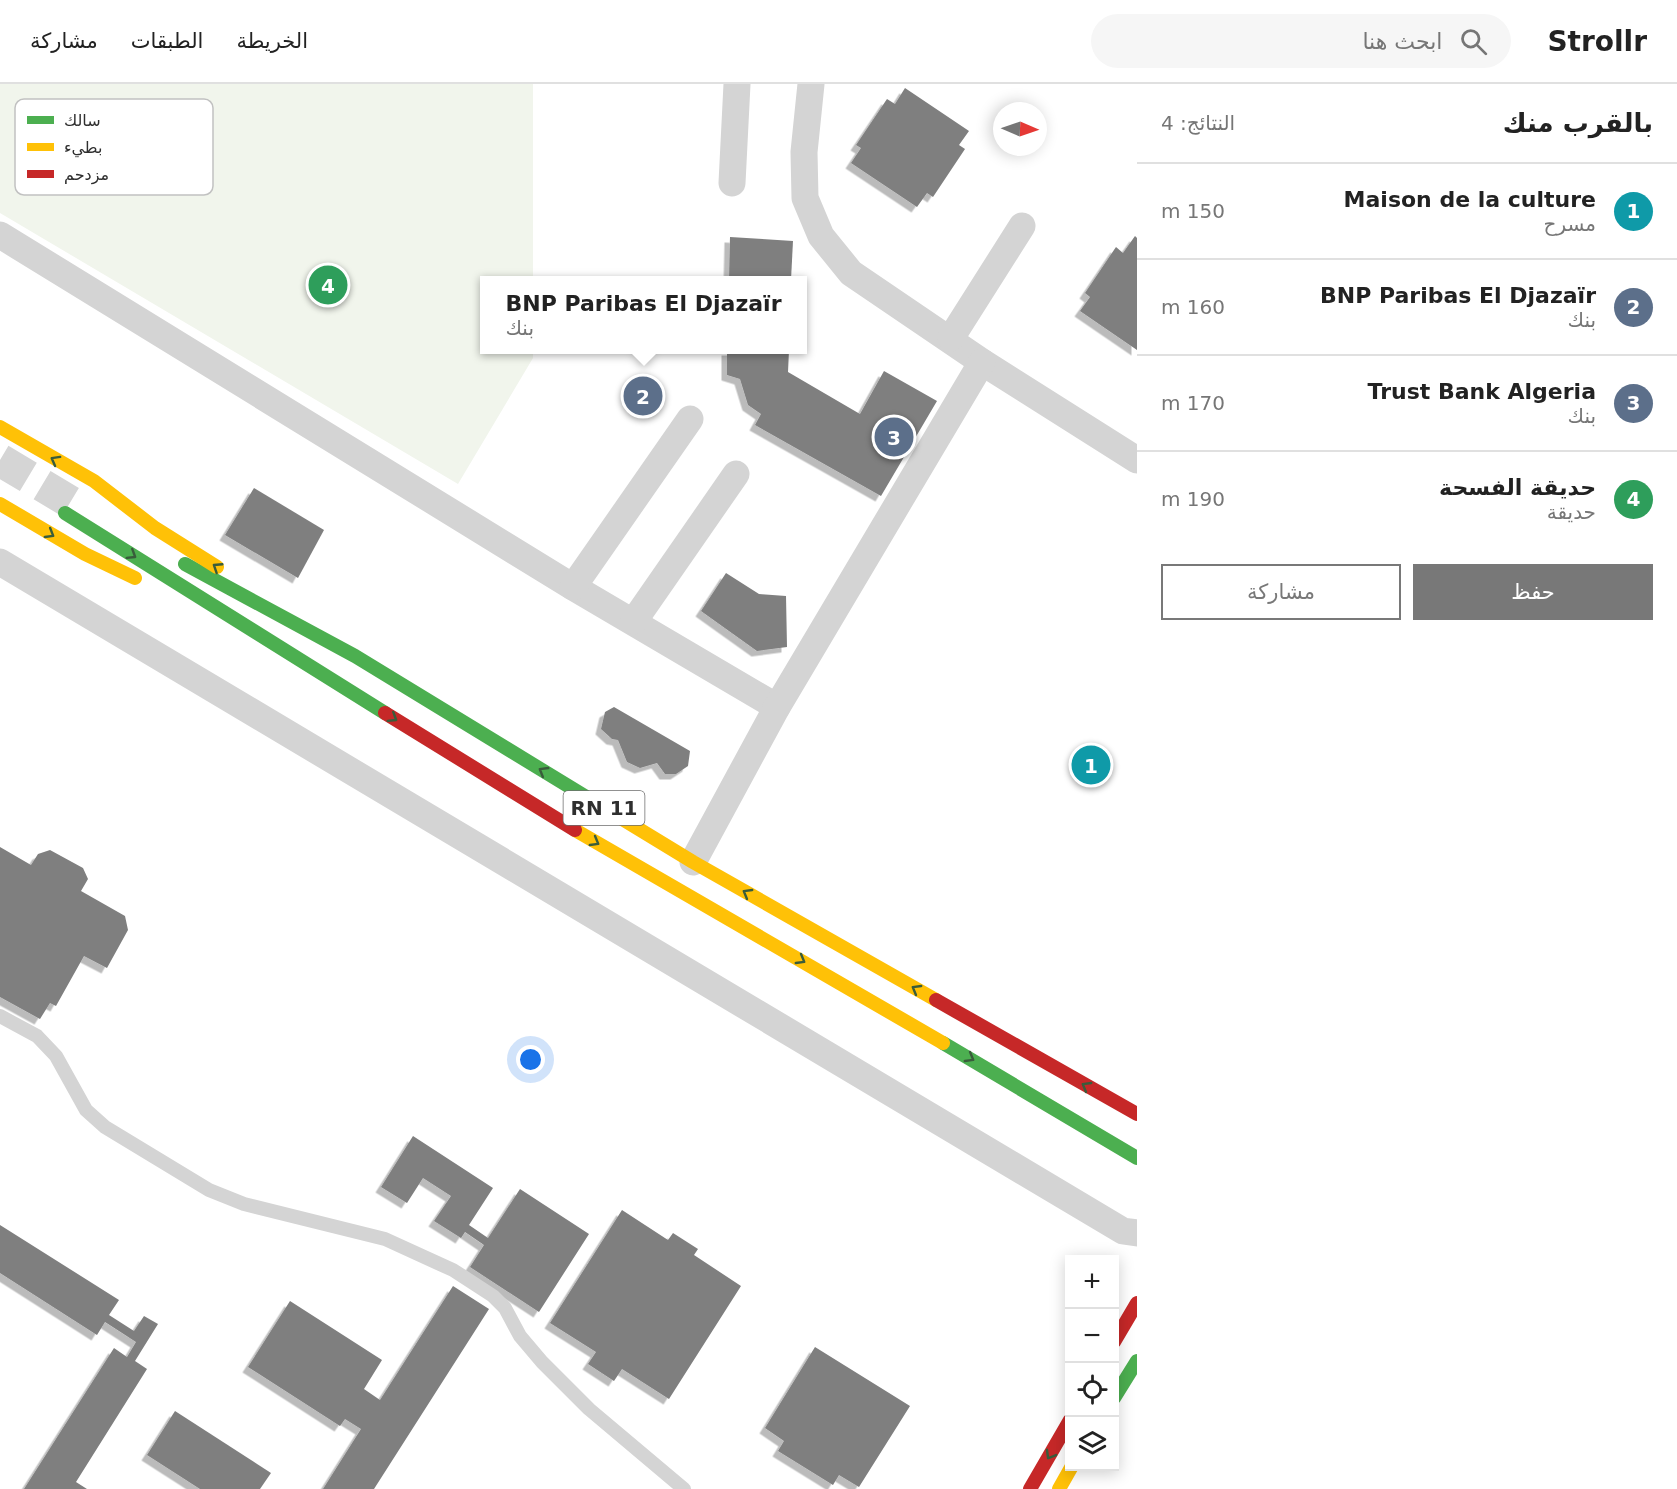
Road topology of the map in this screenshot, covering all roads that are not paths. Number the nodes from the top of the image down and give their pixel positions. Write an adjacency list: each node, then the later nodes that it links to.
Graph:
1 (737, 84): 3 (street)
2 (811, 84): 6 (street)
3 (732, 183)
4 (1022, 226): 6 (street)
5 (0, 235): 17 (street)
6 (951, 338): 7 (street)
7 (982, 362): 10 (street); 22 (street)
8 (690, 419): 17 (street)
9 (0, 427): 20 (main road, one-way to 9)
10 (1137, 460)
11 (736, 474): 19 (street)
12 (0, 504): 16 (main road, one-way to 16)
13 (104, 520): 21 (main road, RN 11, one-way to 21)
14 (177, 560): 20 (main road, RN 11)
15 (0, 562): 27 (street)
16 (148, 584)
17 (573, 587): 19 (street)
18 (168, 595): 21 (main road)
19 (633, 621): 22 (street)
20 (355, 656): 23 (main road, RN 11, one-way to 20)
21 (344, 687): 26 (main road, RN 11, one-way to 26)
22 (777, 707): 23 (street)
23 (693, 862): 25 (main road, RN 11, one-way to 23)
24 (0, 1016): 34 (lane)
25 (1137, 1114)
26 (1137, 1158)
27 (1137, 1233)
28 (1137, 1303): 29 (main road)
29 (1119, 1334)
30 (1137, 1361): 31 (main road)
31 (1119, 1390)
32 (1065, 1429): 35 (main road, one-way to 35)
33 (1070, 1471): 36 (main road)
34 (684, 1489)
35 (1030, 1489)
36 (1059, 1489)

